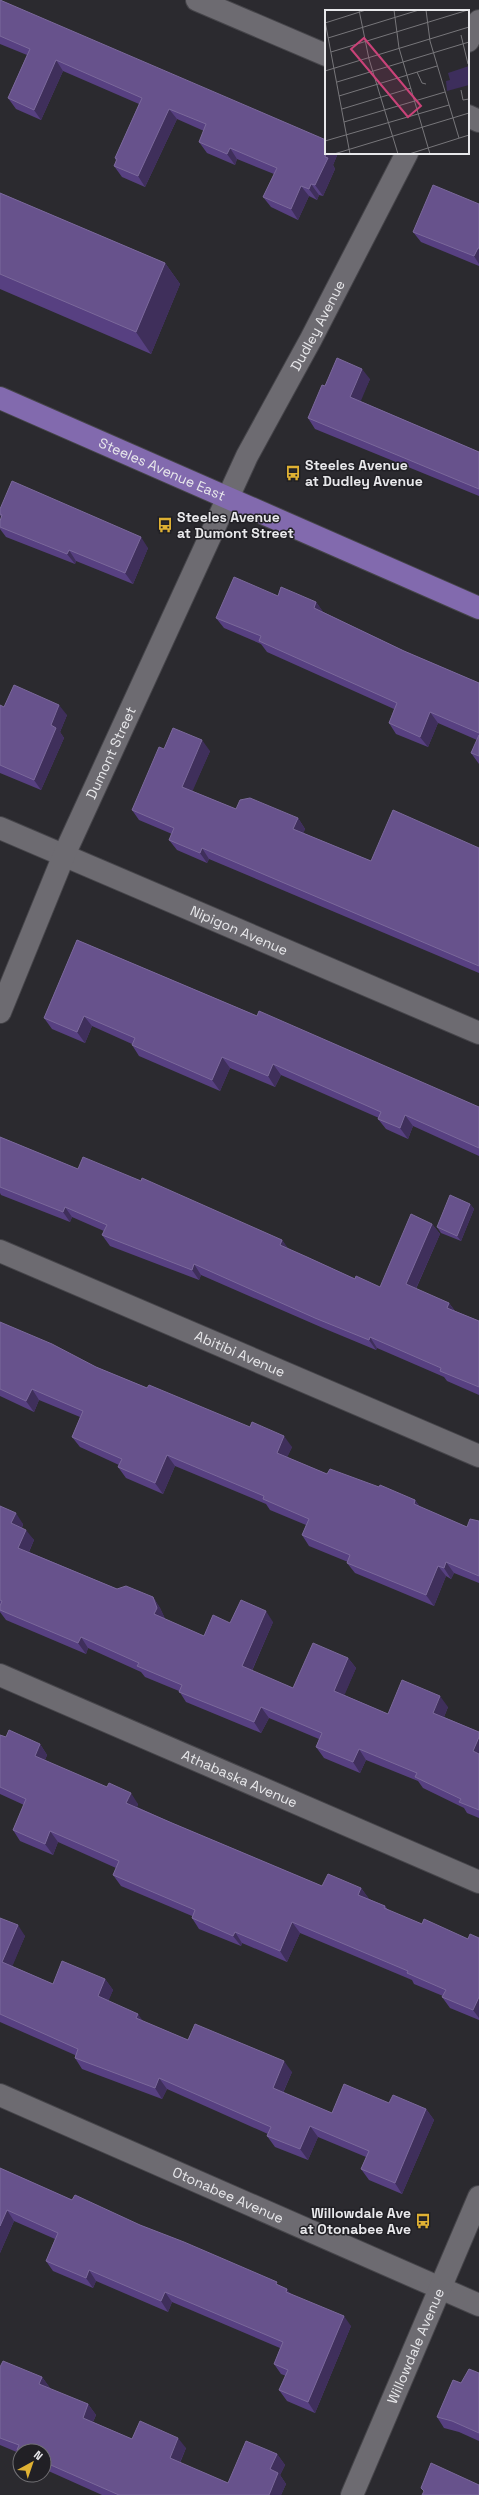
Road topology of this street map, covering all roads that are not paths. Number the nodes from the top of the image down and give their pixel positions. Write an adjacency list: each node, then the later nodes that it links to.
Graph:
1 (197, 0): 4 (street)
2 (479, 22): 3 (street)
3 (469, 39)
4 (325, 56)
5 (469, 116): 6 (street)
6 (479, 121)
7 (406, 154): 9 (street, Dudley Avenue)
8 (0, 398): 9 (main road, Steeles Avenue East)
9 (228, 497): 10 (main road, Steeles Avenue East); 12 (street, Dumont Street)
10 (479, 608)
11 (0, 828): 12 (street, Nipigon Avenue)
12 (64, 855): 13 (street, Dumont Street); 14 (street, Nipigon Avenue)
13 (0, 1012)
14 (479, 1033)
15 (0, 1251): 16 (street, Abitibi Avenue)
16 (479, 1456)
17 (0, 1675): 18 (street, Athabaska Avenue)
18 (479, 1882)
19 (0, 2095): 21 (street, Otonabee Avenue)
20 (479, 2197): 21 (street, Willowdale Avenue)
21 (440, 2287): 22 (street, Otonabee Avenue); 23 (street, Willowdale Avenue)
22 (479, 2305)
23 (352, 2495)

